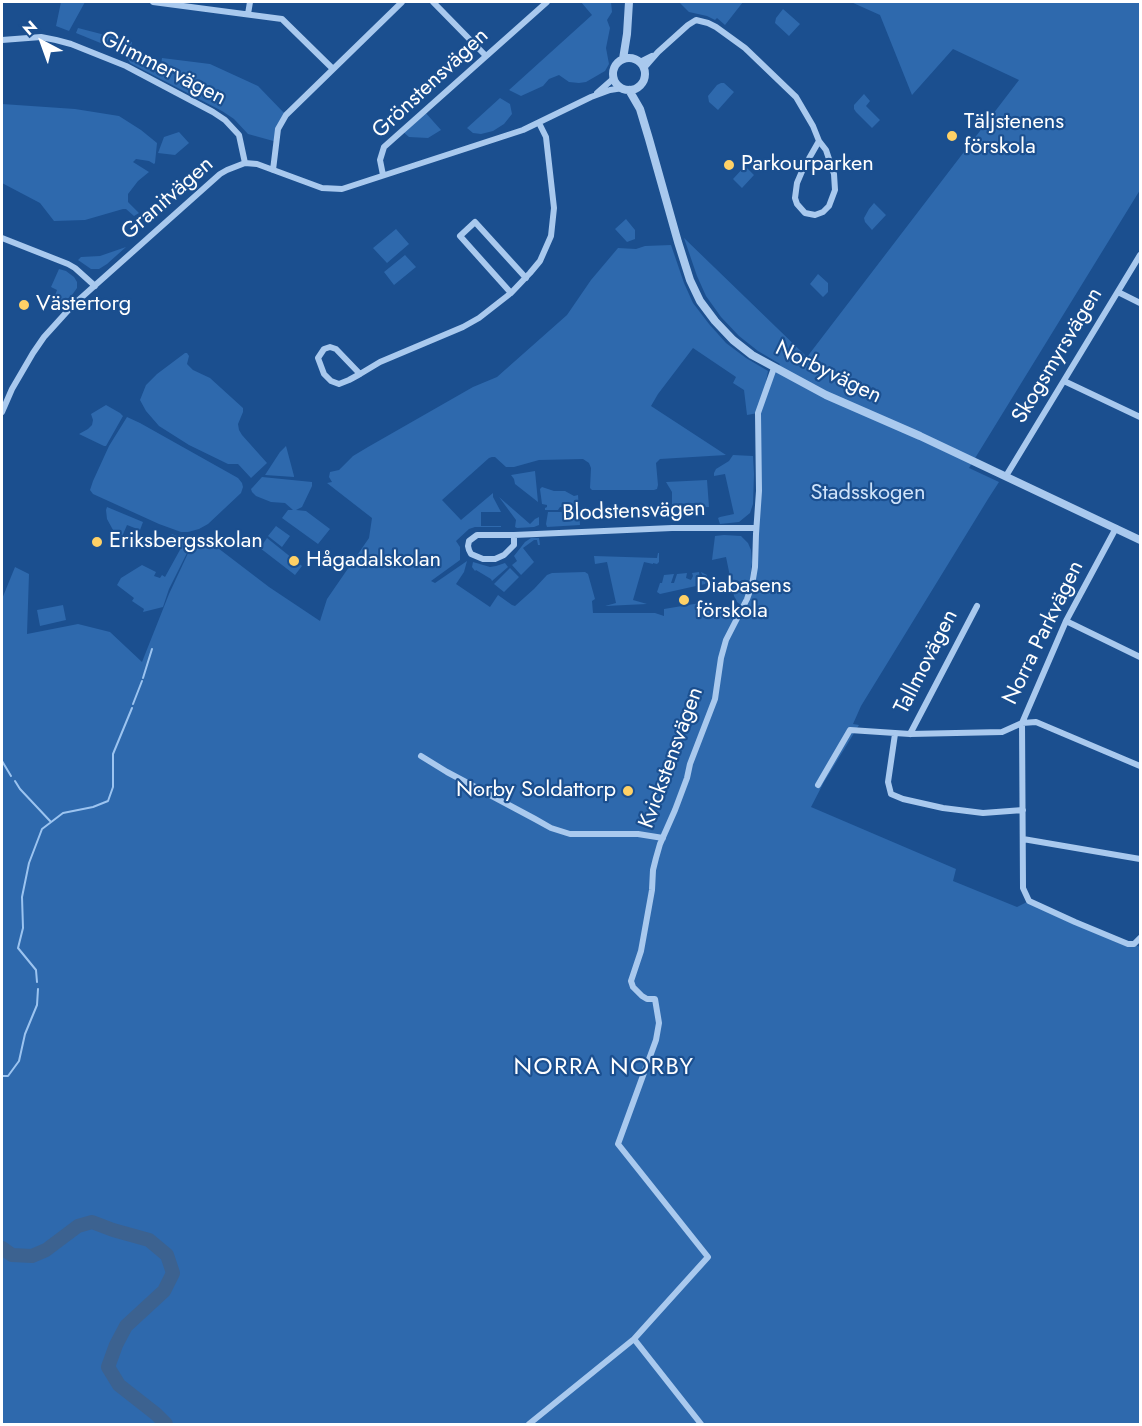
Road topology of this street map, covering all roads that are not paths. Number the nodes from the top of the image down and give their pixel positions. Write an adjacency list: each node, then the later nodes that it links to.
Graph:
1 (153, 2): 7 (street)
2 (250, 2): 7 (street)
3 (402, 2): 13 (street)
4 (433, 2): 10 (street)
5 (547, 2): 10 (street, Grönstensvägen)
6 (629, 2): 8 (street)
7 (248, 14): 13 (street)
8 (627, 34): 11 (street); 12 (street)
9 (2, 40): 21 (street, Glimmervägen)
10 (486, 56): 23 (street, Grönstensvägen)
11 (623, 59): 12 (street); 14 (street)
12 (639, 63): 15 (street); 20 (street)
13 (333, 69): 22 (street)
14 (614, 78): 16 (street); 17 (street, Granitvägen)
15 (638, 87): 16 (street); 18 (street, Norbyvägen)
16 (626, 89): 17 (street, Granitvägen); 18 (street, Norbyvägen)
17 (591, 97): 19 (street, Granitvägen)
18 (640, 109): 31 (street, Norbyvägen)
19 (539, 123): 23 (street, Granitvägen); 26 (street)
20 (819, 141): 20 (street)
21 (245, 163): 22 (street, Granitvägen); 27 (street, Granitvägen)
22 (273, 170): 23 (street, Granitvägen)
23 (382, 175)
24 (2, 238): 27 (street)
25 (1140, 255): 28 (street, Skogsmyrsvägen)
26 (526, 278): 29 (street); 29 (street)
27 (95, 286): 34 (street, Granitvägen)
28 (1118, 292): 30 (street); 33 (street, Skogsmyrsvägen)
29 (511, 293): 32 (street)
30 (1140, 303)
31 (774, 368): 36 (street, Norbyvägen); 37 (street, Kvickstensvägen)
32 (360, 374): 32 (street)
33 (1064, 381): 35 (street); 36 (street, Skogsmyrsvägen)
34 (2, 412)
35 (1140, 417)
36 (1006, 476): 38 (street, Norbyvägen)
37 (756, 528): 39 (street, Blodstensvägen); 51 (street, Kvickstensvägen)
38 (1116, 528): 40 (street, Norbyvägen); 42 (street, Norra Parkvägen)
39 (514, 535): 39 (street, Blodstensvägen)
40 (1140, 540)
41 (977, 606): 46 (street, Tallmovägen)
42 (1066, 621): 43 (street); 44 (street, Norra Parkvägen)
43 (1140, 657)
44 (1022, 723): 46 (street); 48 (street); 50 (street, Norra Parkvägen)
45 (895, 734): 46 (street); 49 (street); 50 (street)
46 (910, 734)
47 (421, 756): 51 (street)
48 (1140, 766)
49 (818, 785)
50 (1023, 810): 52 (street, Norra Parkvägen)
51 (663, 838): 55 (street, Kvickstensvägen)
52 (1023, 839): 53 (street); 54 (street, Norra Parkvägen)
53 (1140, 860)
54 (1140, 938)
55 (634, 1339): 56 (street); 57 (street)
56 (529, 1425)
57 (701, 1425)

